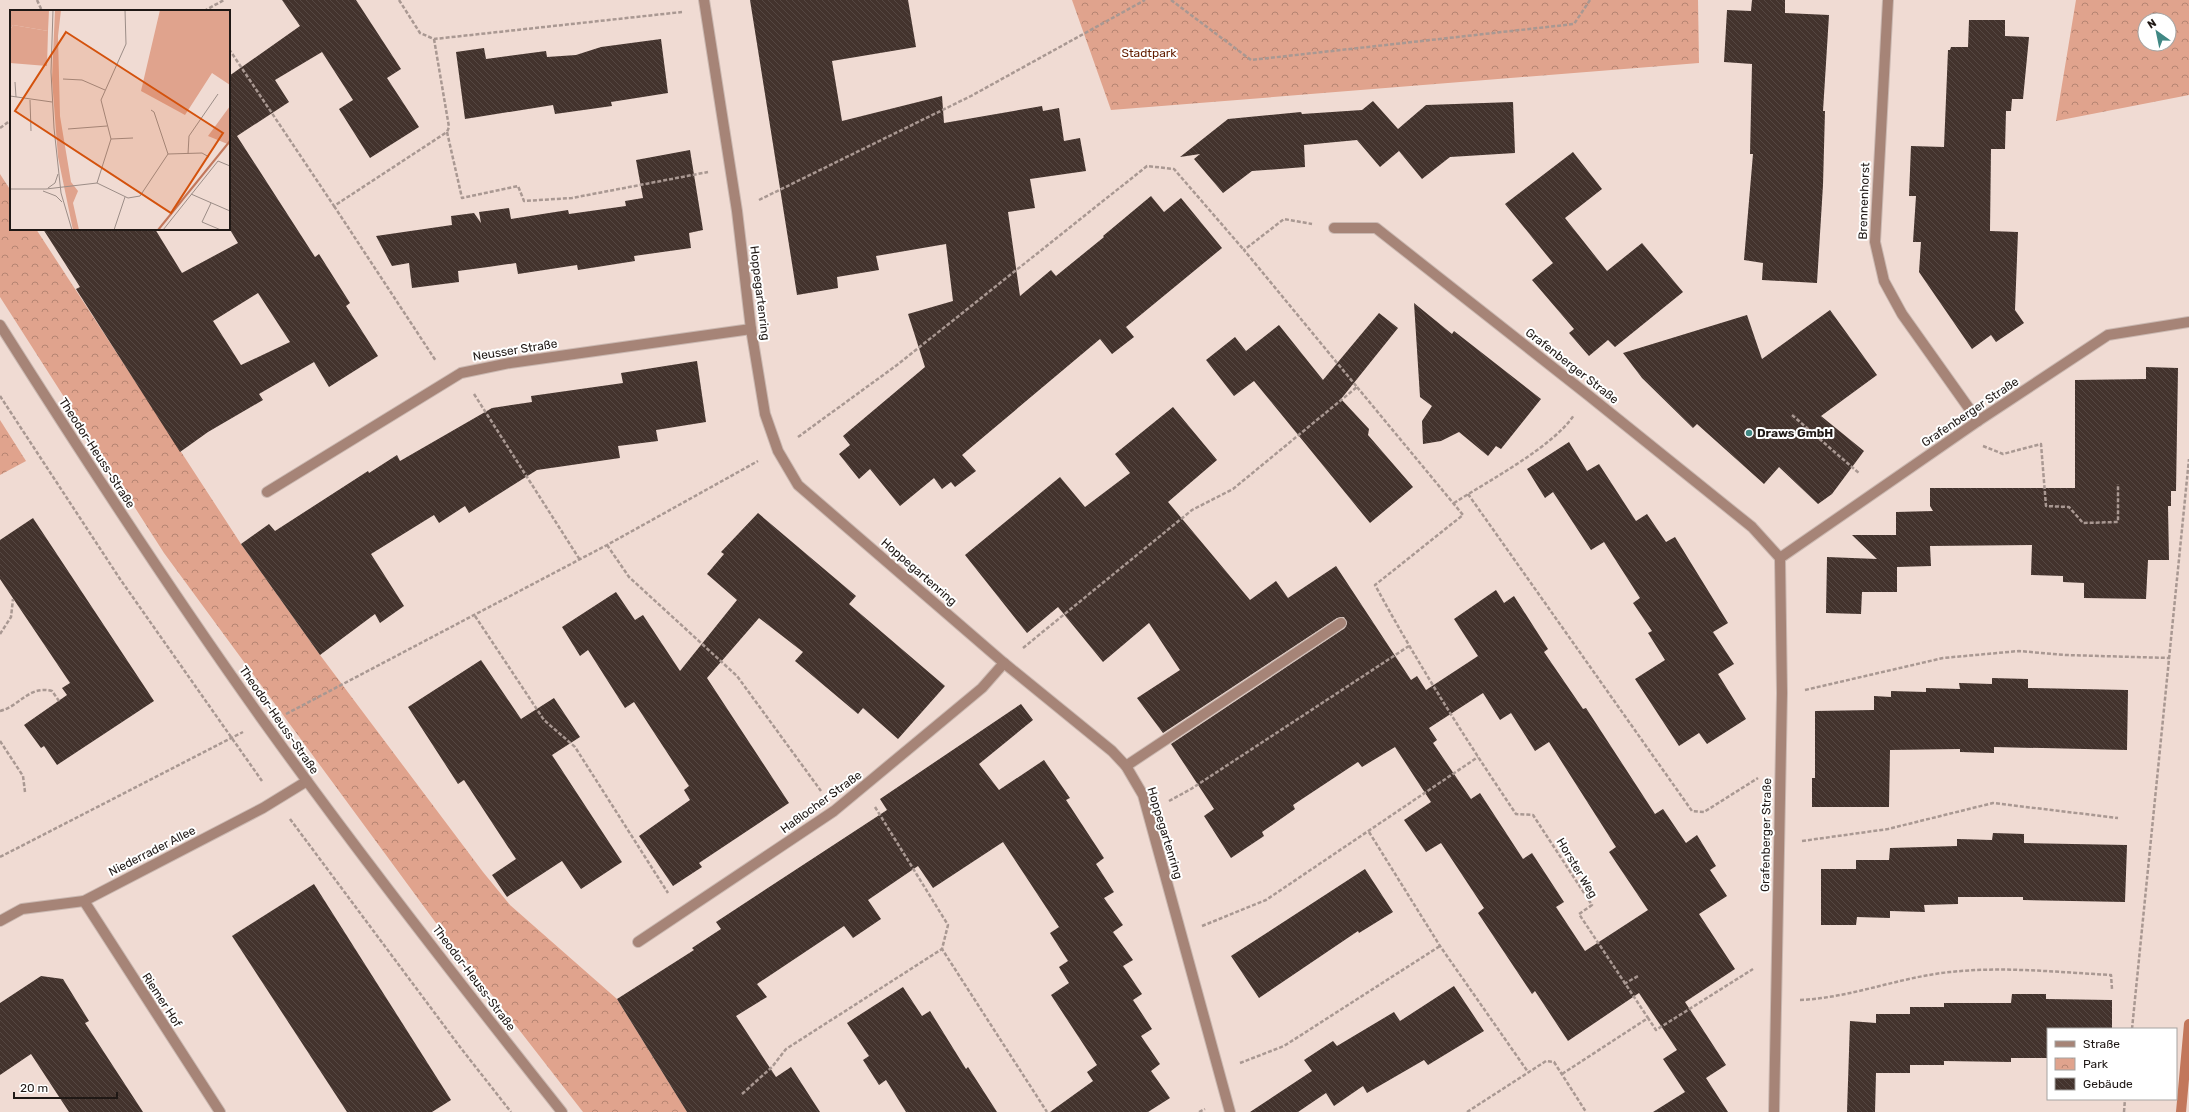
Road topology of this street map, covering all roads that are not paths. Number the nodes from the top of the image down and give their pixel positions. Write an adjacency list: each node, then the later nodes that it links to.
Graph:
1 (1888, 0): 7 (street, Brennenhorst)
2 (705, 5): 6 (street, Hoppegartenring)
3 (1334, 228): 9 (street, Grafenberger Straße)
4 (2189, 322): 7 (street, Grafenberger Straße)
5 (0, 325): 13 (street, Theodor-Heuss-Straße)
6 (751, 329): 8 (street, Neusser Straße); 11 (street, Hoppegartenring)
7 (1978, 421): 9 (street, Grafenberger Straße)
8 (267, 492)
9 (1780, 558): 20 (street, Grafenberger Straße)
10 (1341, 623): 12 (street)
11 (1004, 663): 12 (street, Hoppegartenring); 16 (street, Haßlocher Straße)
12 (1126, 766): 19 (street, Hoppegartenring)
13 (307, 781): 14 (street, Niederrader Allee); 18 (street, Theodor-Heuss-Straße)
14 (84, 901): 15 (street, Niederrader Allee); 17 (street, Riemer Hof)
15 (0, 921)
16 (638, 942)
17 (220, 1112)
18 (562, 1112)
19 (1230, 1112)
20 (1774, 1112)

